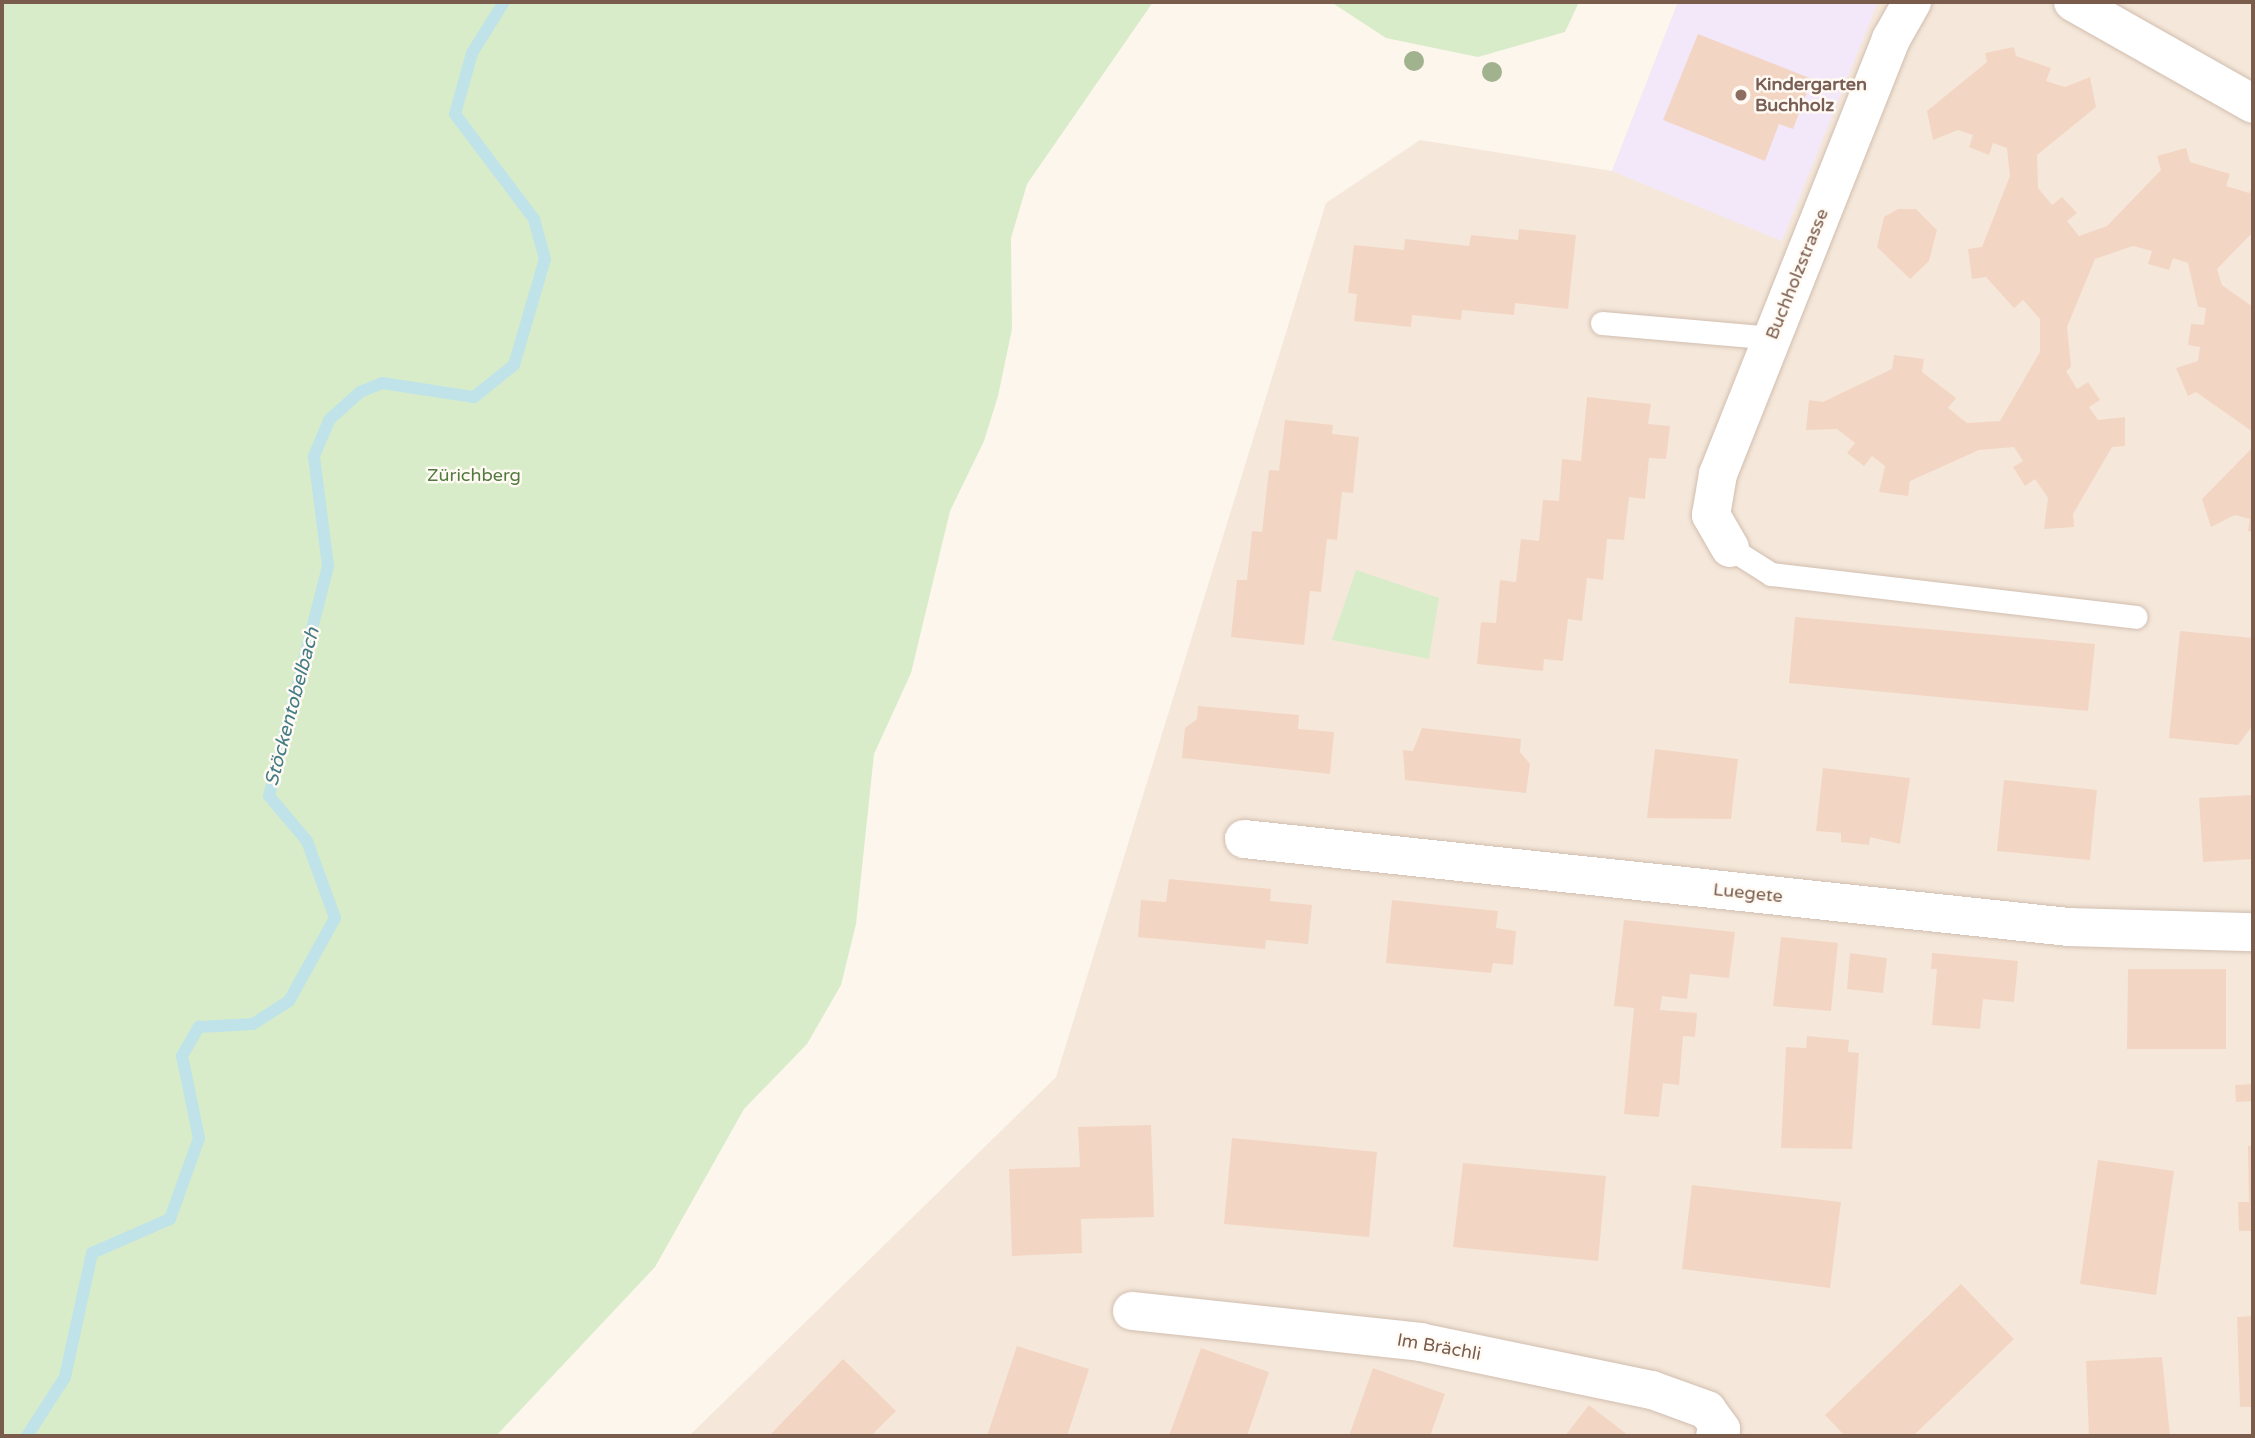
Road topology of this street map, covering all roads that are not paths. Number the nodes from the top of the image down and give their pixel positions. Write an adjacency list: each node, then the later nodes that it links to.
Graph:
1 (1912, 2): 5 (street, Buchholzstrasse)
2 (2073, 2): 3 (street)
3 (2253, 104)
4 (1602, 323): 5 (lane)
5 (1772, 338): 6 (street, Buchholzstrasse)
6 (1730, 548): 7 (lane)
7 (2135, 617)
8 (1244, 839): 9 (street, Luegete)
9 (2253, 932)
10 (1132, 1311): 11 (street, Im Brächli)
11 (1714, 1436)

